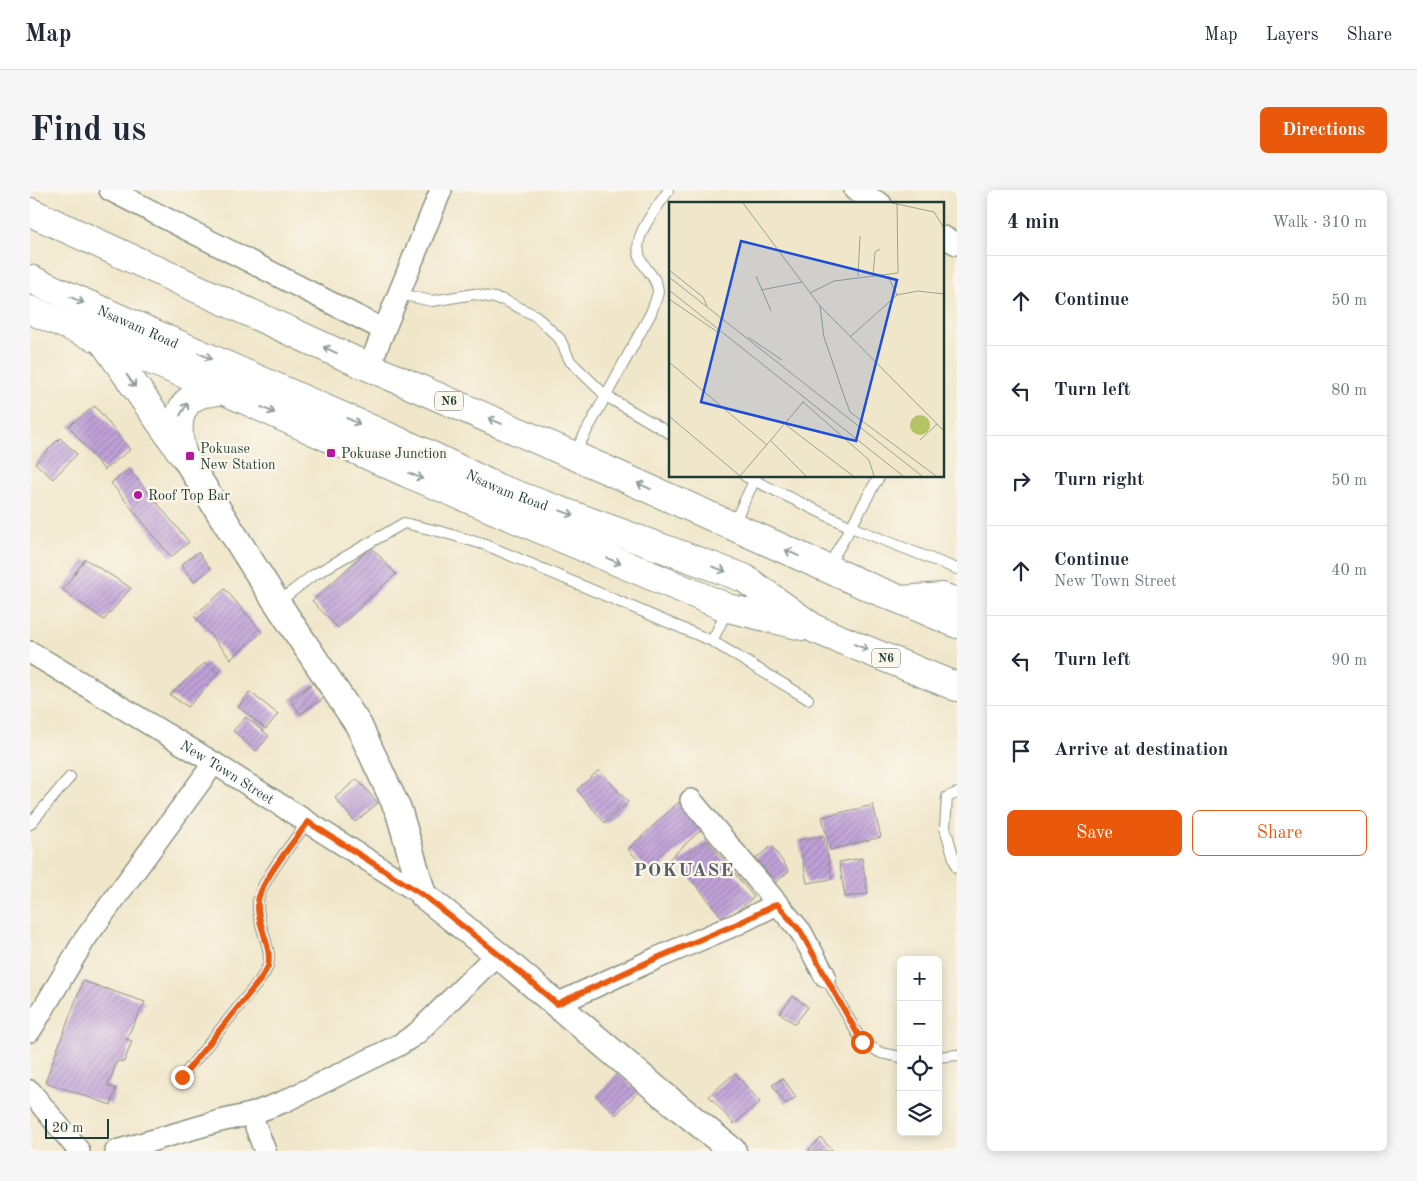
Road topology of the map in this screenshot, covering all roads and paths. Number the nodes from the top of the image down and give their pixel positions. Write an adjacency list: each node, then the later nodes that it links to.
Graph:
1 (110, 190): 12 (street)
2 (441, 190): 10 (street)
3 (855, 190): 5 (street)
4 (668, 191): 16 (lane)
5 (877, 202)
6 (30, 212): 14 (main road, N6, one-way to 6)
7 (944, 237): 8 (street)
8 (957, 244)
9 (30, 279): 31 (main road, Nsawam Road / N6, one-way to 31)
10 (399, 294): 12 (street); 16 (lane)
11 (30, 310): 13 (main road)
12 (384, 330): 14 (street)
13 (103, 341): 15 (main road); 18 (main road, one-way to 18)
14 (369, 368): 19 (main road, N6, one-way to 14)
15 (223, 390): 18 (main road, one-way to 15); 29 (main road, one-way to 29)
16 (606, 396): 17 (lane); 19 (lane)
17 (669, 433)
18 (182, 453): 28 (street)
19 (573, 455): 22 (main road, N6, one-way to 19)
20 (752, 478): 22 (lane); 23 (lane)
21 (878, 478): 23 (lane)
22 (732, 526): 24 (main road, N6, one-way to 22)
23 (851, 527): 24 (lane); 25 (lane)
24 (826, 568): 26 (main road, N6)
25 (957, 568)
26 (901, 600): 27 (main road); 30 (main road, N6)
27 (957, 602)
28 (277, 603): 32 (lane); 43 (street)
29 (728, 608): 31 (main road); 32 (lane)
30 (957, 624)
31 (815, 629): 34 (main road, Nsawam Road / N6, one-way to 34)
32 (712, 640): 35 (lane)
33 (30, 652): 36 (street, New Town Street)
34 (957, 687)
35 (808, 699)
36 (214, 763): 40 (street, New Town Street); 48 (street)
37 (70, 777): 41 (lane)
38 (957, 793): 42 (lane)
39 (691, 800): 44 (street)
40 (308, 822): 43 (street, New Town Street); 52 (lane)
41 (30, 824)
42 (957, 868)
43 (423, 895): 45 (street)
44 (777, 904): 46 (street); 47 (street)
45 (498, 954): 47 (street); 54 (street)
46 (825, 976): 50 (lane)
47 (557, 1004): 59 (street)
48 (30, 1031)
49 (957, 1055): 51 (lane)
50 (897, 1056)
51 (942, 1057)
52 (182, 1077)
53 (30, 1091): 56 (street)
54 (251, 1114): 55 (street); 58 (street)
55 (168, 1144): 57 (street)
56 (79, 1151)
57 (116, 1151)
58 (265, 1151)
59 (732, 1151)

